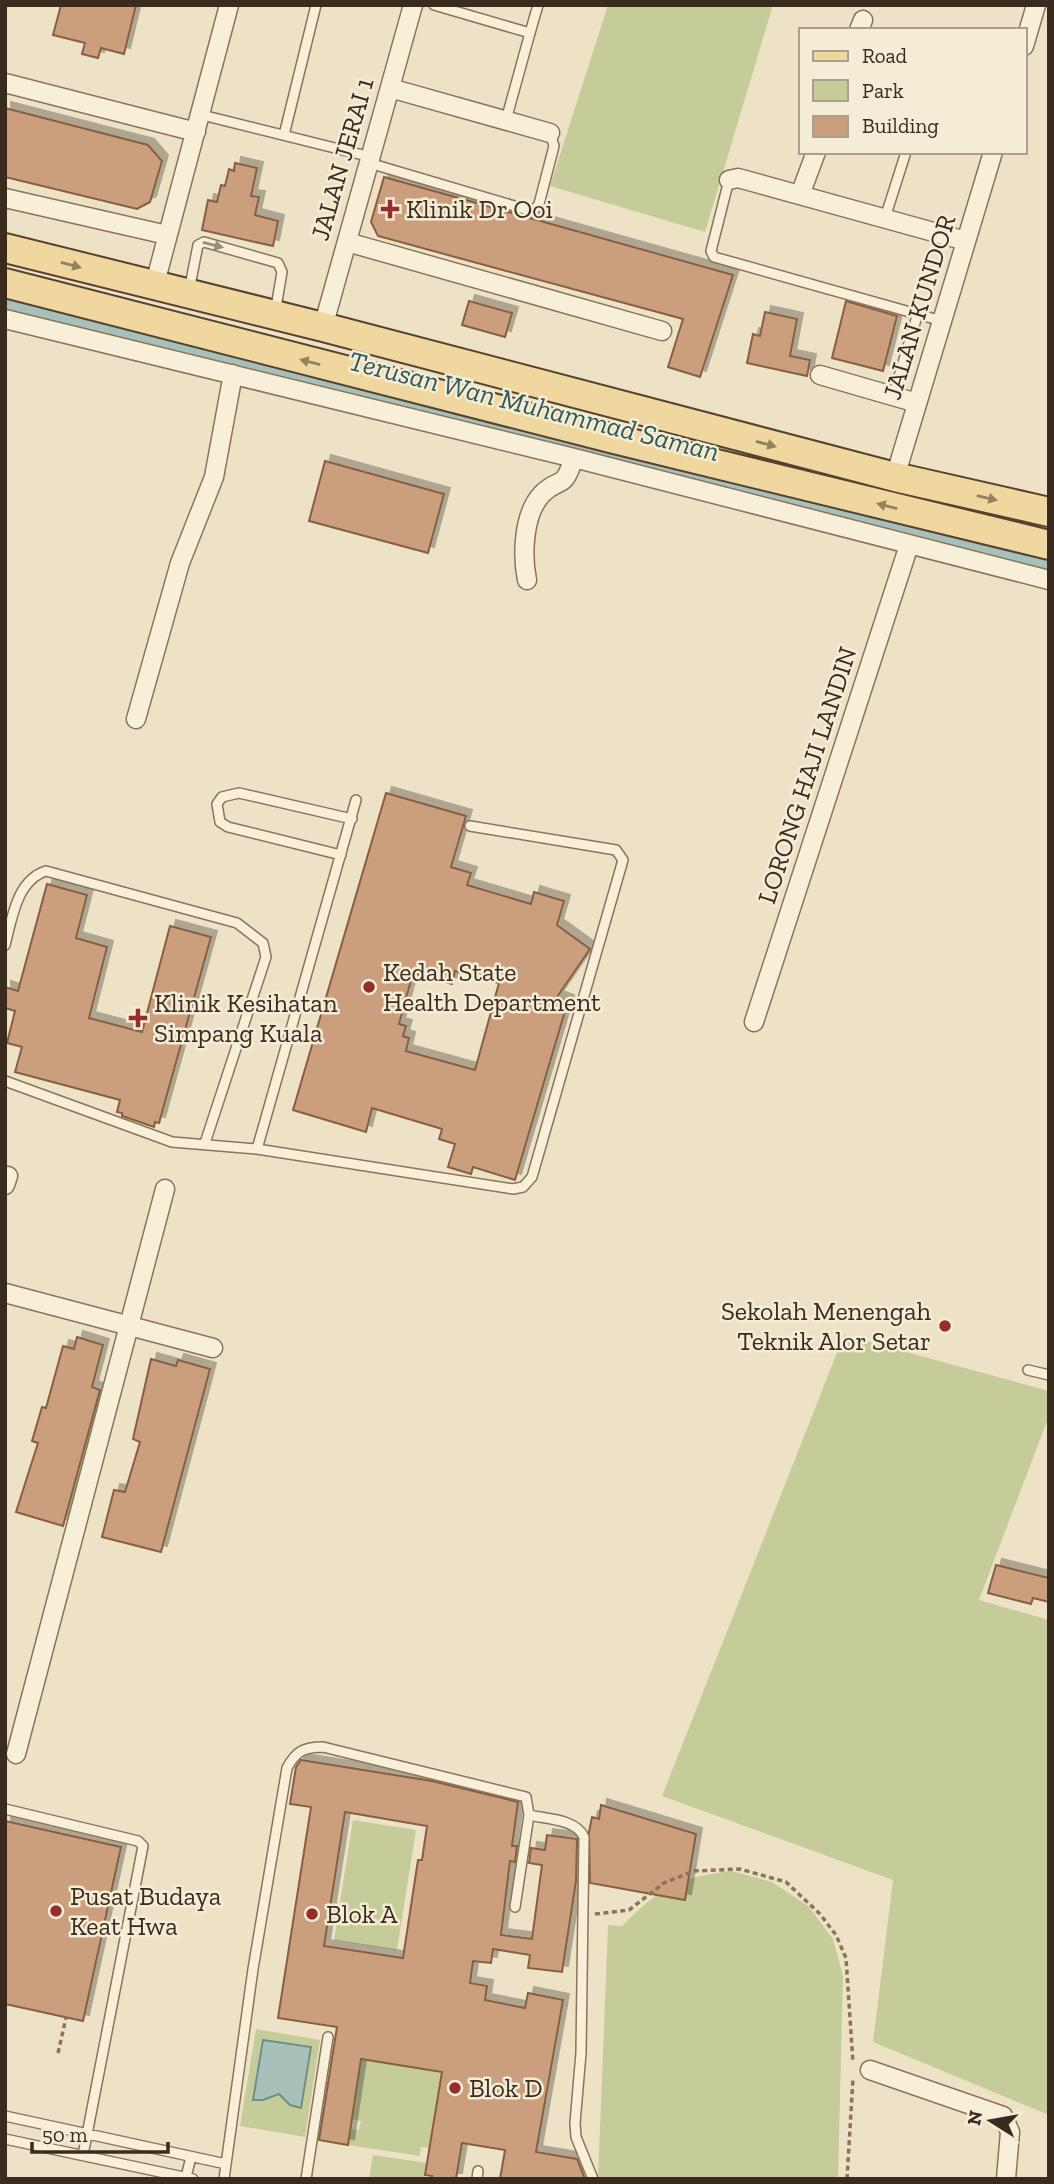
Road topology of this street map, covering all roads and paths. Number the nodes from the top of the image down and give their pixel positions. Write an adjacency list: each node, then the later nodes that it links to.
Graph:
1 (229, 5): 12 (street)
2 (316, 5): 14 (lane)
3 (412, 5): 10 (street, JALAN JERAI 1)
4 (434, 5): 7 (lane)
5 (538, 5): 7 (lane)
6 (1036, 5): 8 (street)
7 (530, 33): 11 (lane)
8 (1026, 39)
9 (5, 83): 12 (street)
10 (390, 88): 11 (street); 18 (street, JALAN JERAI 1)
11 (506, 120): 13 (street)
12 (199, 123): 14 (lane); 23 (street)
13 (550, 133): 18 (lane)
14 (284, 135): 18 (lane)
15 (815, 154): 20 (street)
16 (905, 154): 22 (lane)
17 (991, 154): 24 (street, JALAN KUNDOR)
18 (370, 160): 25 (street, JALAN JERAI 1)
19 (729, 180): 20 (street); 30 (lane)
20 (800, 195): 22 (street)
21 (5, 198): 23 (street)
22 (886, 218): 24 (street)
23 (167, 235): 28 (street)
24 (966, 241): 33 (street, JALAN KUNDOR)
25 (346, 242): 34 (street, JALAN JERAI 1); 35 (street)
26 (5, 248): 28 (main road, one-way to 28)
27 (5, 283): 44 (main road, one-way to 27)
28 (154, 287): 29 (main road)
29 (188, 296): 31 (main road); 31 (lane, one-way to 31)
30 (918, 313): 33 (lane); 38 (lane)
31 (274, 316): 34 (main road)
32 (5, 319): 36 (street)
33 (942, 321): 39 (street, JALAN KUNDOR)
34 (323, 327): 41 (main road, one-way to 41)
35 (662, 331)
36 (233, 374): 40 (street); 47 (street)
37 (820, 374): 38 (street)
38 (893, 396): 39 (street)
39 (917, 404): 41 (street, JALAN KUNDOR)
40 (574, 458): 43 (street); 45 (street)
41 (895, 477): 42 (main road, one-way to 42)
42 (1049, 512)
43 (909, 545): 46 (street); 53 (street, LORONG HAJI LANDIN)
44 (1049, 545)
45 (527, 580)
46 (1049, 580)
47 (136, 719)
48 (356, 800): 49 (lane)
49 (352, 819): 51 (lane); 51 (lane)
50 (470, 826): 56 (lane)
51 (341, 855): 56 (lane)
52 (5, 944): 55 (lane)
53 (754, 1022)
54 (5, 1081): 55 (lane)
55 (205, 1143): 56 (lane)
56 (257, 1149)
57 (165, 1189): 59 (street)
58 (5, 1293): 59 (street)
59 (129, 1326): 60 (street); 63 (street)
60 (213, 1348)
61 (1028, 1370): 62 (lane)
62 (1049, 1375)
63 (16, 1754)
64 (5, 1809): 73 (lane)
65 (529, 1815): 66 (lane); 67 (lane); 77 (lane)
66 (515, 1907)
67 (584, 1920): 81 (lane); 82 (path)
68 (66, 2018): 70 (path)
69 (328, 2037): 80 (lane)
70 (58, 2053)
71 (870, 2070): 83 (street)
72 (5, 2116): 73 (lane)
73 (87, 2134): 75 (lane); 76 (lane)
74 (5, 2139): 75 (lane)
75 (83, 2155): 78 (lane)
76 (191, 2157): 77 (lane); 78 (lane)
77 (226, 2164): 79 (lane)
78 (190, 2178)
79 (224, 2179)
80 (306, 2179)
81 (593, 2179)
82 (847, 2179)
83 (1006, 2179)

